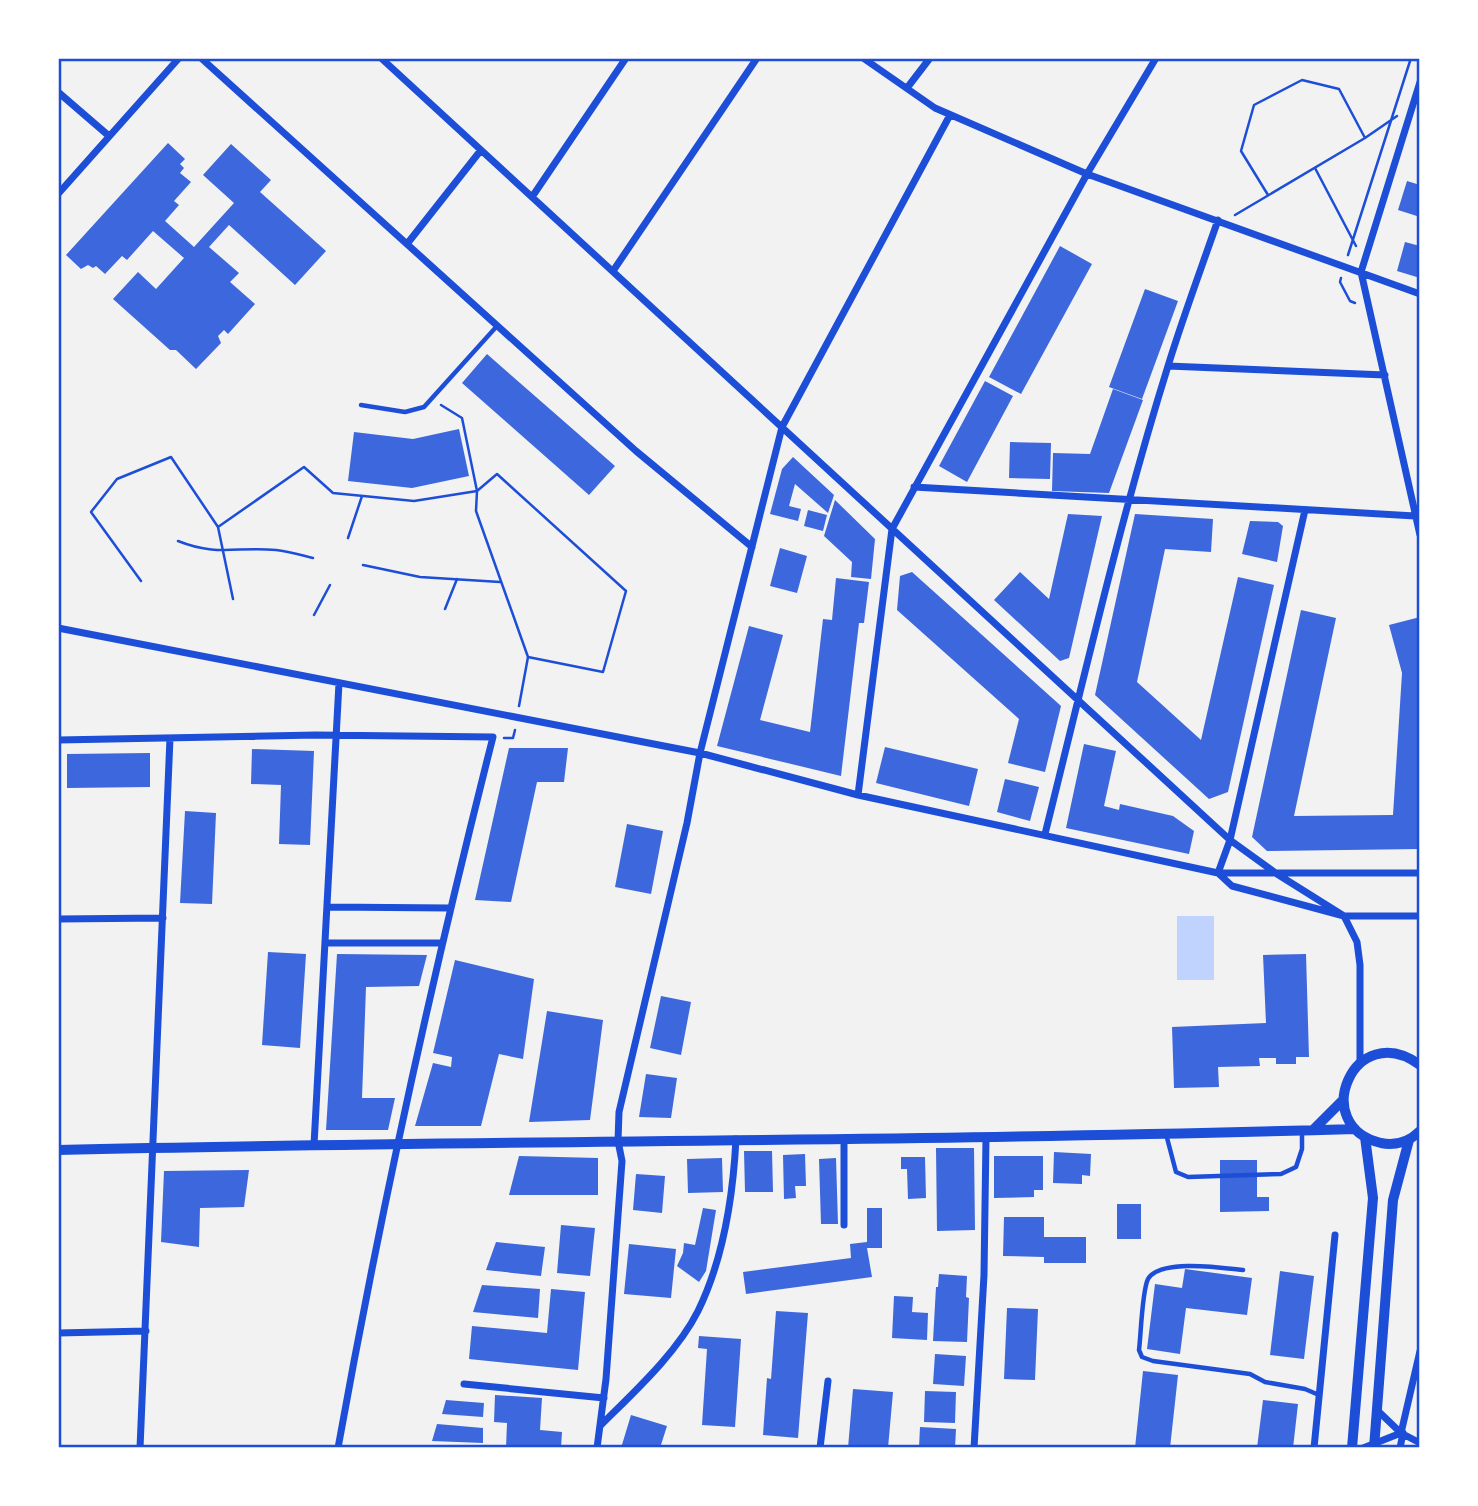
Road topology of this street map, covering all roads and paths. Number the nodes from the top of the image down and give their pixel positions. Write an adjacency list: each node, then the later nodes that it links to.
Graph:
1 (179, 58): 14 (street)
2 (201, 58): 23 (street)
3 (381, 58): 16 (street)
4 (626, 58): 21 (street)
5 (757, 58): 25 (street)
6 (863, 58): 10 (street)
7 (930, 58): 10 (street)
8 (1156, 58): 18 (street)
9 (1420, 82): 12 (street)
10 (907, 88): 13 (street)
11 (58, 92): 14 (street)
12 (1413, 105): 15 (path); 24 (street)
13 (950, 115): 18 (street); 33 (street)
14 (109, 136): 19 (street)
15 (1365, 138): 17 (path); 20 (path)
16 (481, 150): 21 (street); 23 (street)
17 (1314, 167): 20 (path); 24 (path)
18 (1087, 174): 22 (street); 34 (street)
19 (58, 194)
20 (1268, 195): 22 (path)
21 (532, 197): 25 (street)
22 (1220, 221): 26 (street); 29 (street)
23 (407, 244): 28 (street)
24 (1364, 261): 26 (street)
25 (613, 271): 33 (street)
26 (1361, 272): 27 (street); 30 (street)
27 (1420, 294)
28 (497, 326): 31 (lane); 45 (street)
29 (1168, 366): 30 (street); 37 (street)
30 (1385, 375): 39 (street)
31 (433, 399): 32 (lane); 35 (path)
32 (361, 405)
33 (782, 427): 41 (street); 45 (street)
34 (914, 487): 37 (street); 41 (street)
35 (477, 491): 36 (path); 51 (path); 57 (path)
36 (362, 496): 40 (path); 43 (path)
37 (1130, 500): 38 (street); 59 (street)
38 (1305, 510): 39 (street); 68 (street)
39 (1415, 516): 42 (street)
40 (218, 527): 46 (path); 50 (path)
41 (892, 528): 59 (street); 66 (street)
42 (1420, 536)
43 (348, 538)
44 (178, 541): 46 (path)
45 (752, 547): 65 (street)
46 (224, 551): 47 (path); 53 (path)
47 (313, 558)
48 (363, 565): 49 (path)
49 (457, 579): 51 (path); 54 (path)
50 (141, 581)
51 (500, 582): 57 (path)
52 (330, 585): 55 (path)
53 (233, 599)
54 (445, 609)
55 (314, 615)
56 (58, 628): 58 (street)
57 (528, 657): 60 (path)
58 (339, 683): 60 (street); 61 (street)
59 (1077, 699): 67 (street); 68 (street)
60 (516, 718): 62 (path); 65 (street)
61 (336, 736): 62 (street); 63 (street); 72 (street)
62 (493, 737): 73 (street)
63 (170, 738): 64 (street); 76 (street)
64 (58, 740)
65 (699, 753): 66 (street); 92 (street)
66 (858, 795): 67 (street)
67 (1045, 834): 69 (street)
68 (1230, 840): 69 (street); 71 (street)
69 (1218, 873): 71 (street); 74 (street)
70 (1420, 873): 71 (street)
71 (1277, 874): 74 (street)
72 (327, 907): 73 (street); 78 (street)
73 (450, 908): 79 (street)
74 (1344, 916): 75 (street); 80 (street)
75 (1420, 916)
76 (163, 918): 77 (street); 95 (street)
77 (58, 919)
78 (325, 943): 79 (street); 94 (street)
79 (442, 943): 93 (street)
80 (1360, 1063): 81 (street); 82 (street)
81 (1420, 1065)
82 (1343, 1100): 84 (street); 85 (street)
83 (1302, 1129): 84 (street); 86 (street); 86 (lane)
84 (1314, 1129): 85 (street)
85 (1355, 1129): 90 (street)
86 (1166, 1133): 88 (street)
87 (1417, 1135): 90 (street); 107 (street)
88 (986, 1137): 89 (street); 116 (street)
89 (844, 1138): 91 (street); 97 (street)
90 (1365, 1138): 118 (street)
91 (736, 1139): 92 (street); 108 (street)
92 (618, 1141): 93 (street); 106 (street)
93 (397, 1144): 94 (street); 113 (street)
94 (314, 1145): 95 (street)
95 (152, 1148): 96 (street); 100 (street)
96 (58, 1150)
97 (844, 1225)
98 (1335, 1235): 105 (street)
99 (1243, 1270): 105 (lane)
100 (146, 1331): 101 (street); 112 (street)
101 (58, 1333)
102 (1420, 1351): 109 (street)
103 (828, 1381): 115 (street)
104 (464, 1384): 106 (street)
105 (1319, 1395): 117 (street)
106 (604, 1398): 108 (street)
107 (1377, 1410): 109 (street); 111 (street)
108 (601, 1425): 114 (street)
109 (1402, 1433): 110 (street); 111 (street); 120 (street)
110 (1420, 1443)
111 (1374, 1446): 119 (street)
112 (140, 1448)
113 (338, 1448)
114 (597, 1448)
115 (820, 1448)
116 (974, 1448)
117 (1314, 1448)
118 (1352, 1448)
119 (1363, 1448)
120 (1400, 1448)

